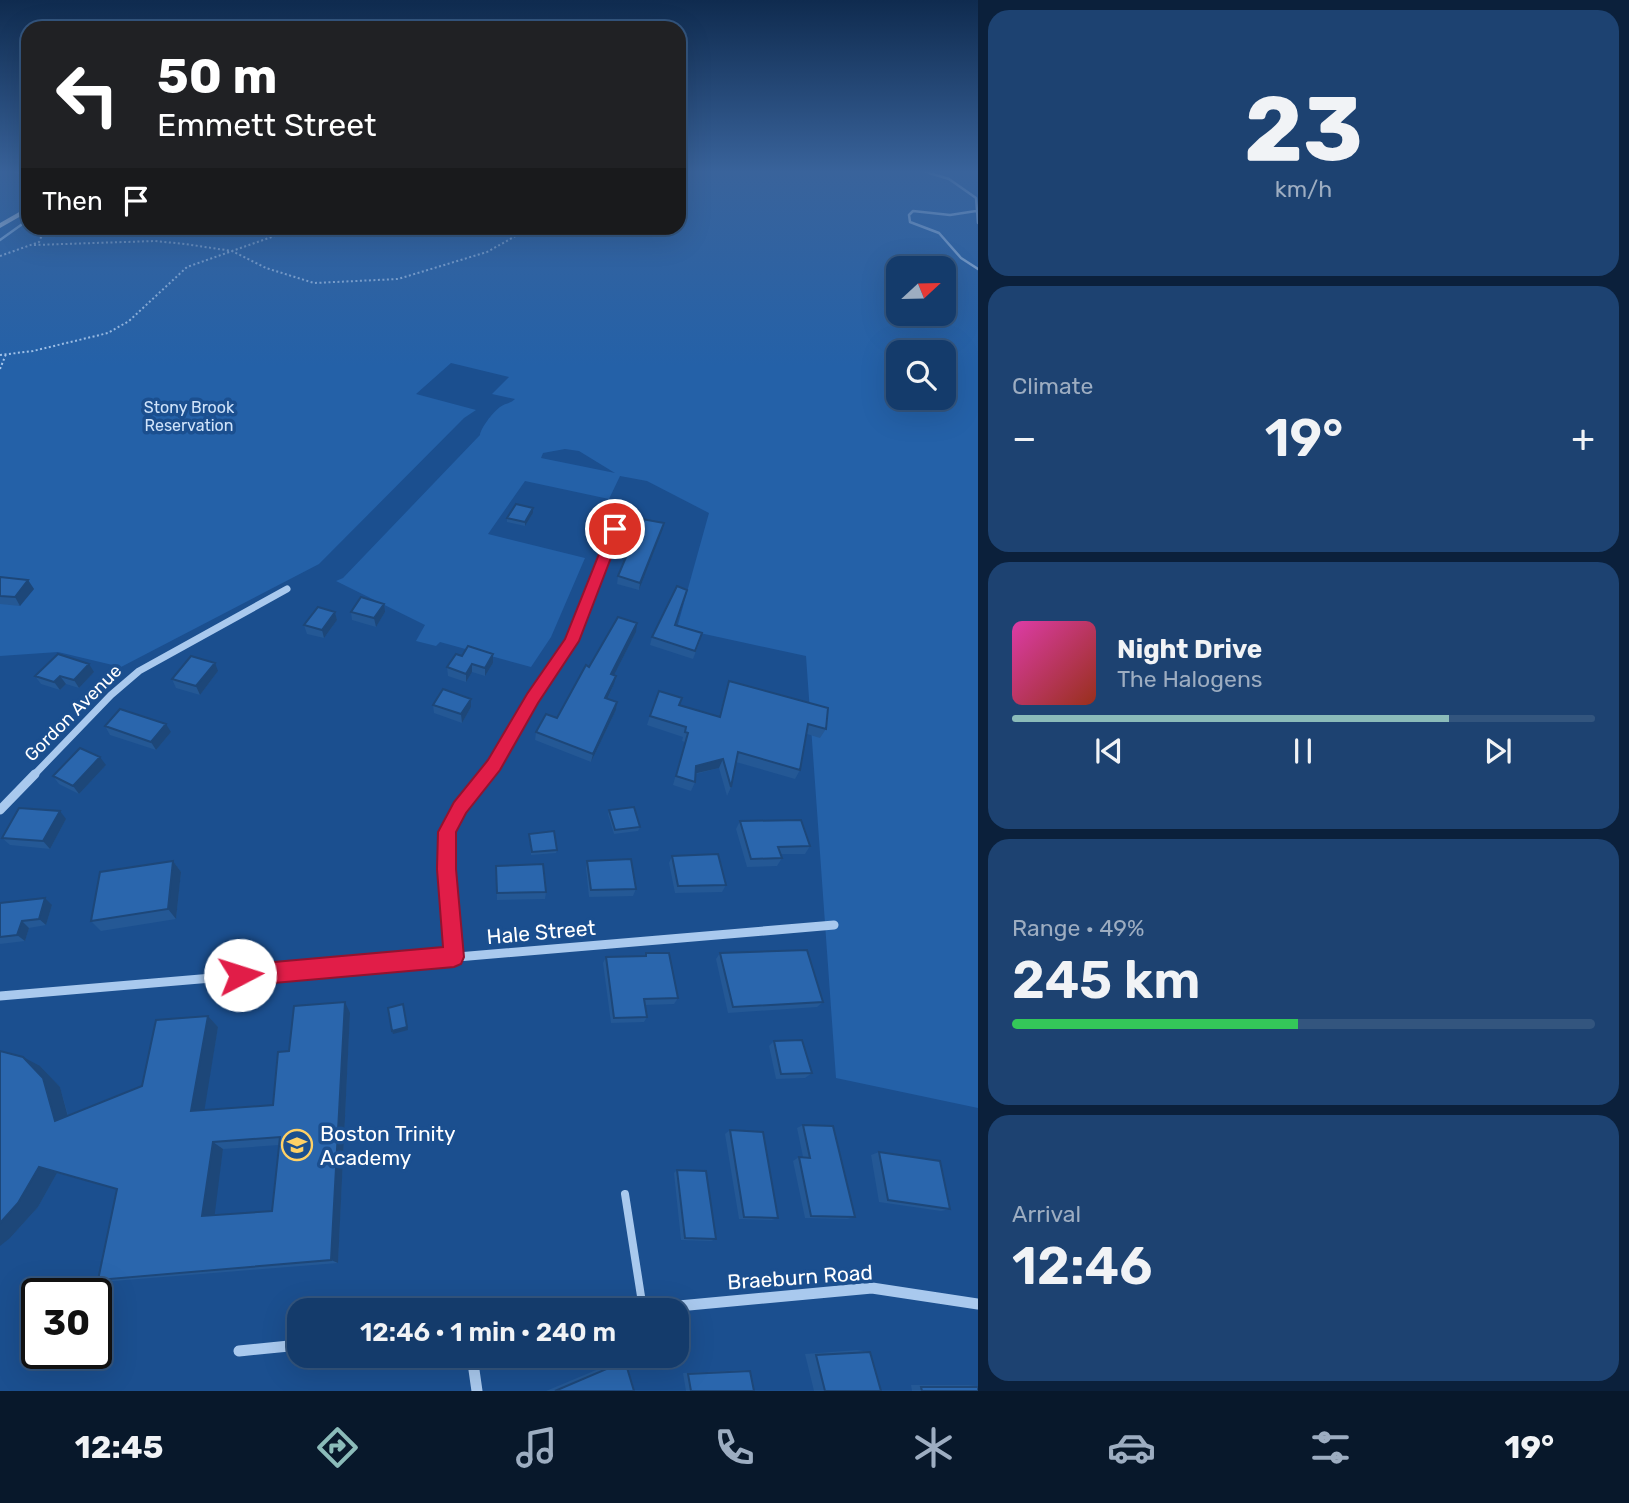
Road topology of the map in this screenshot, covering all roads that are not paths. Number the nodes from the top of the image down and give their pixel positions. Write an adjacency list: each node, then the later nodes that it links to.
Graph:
1 (942, 236): 2 (lane)
2 (978, 269)
3 (615, 529): 7 (street)
4 (287, 589): 5 (street, Gordon Avenue)
5 (0, 810)
6 (834, 925): 7 (street, Hale Street)
7 (454, 957): 8 (street, Hale Street)
8 (0, 996)
9 (625, 1194): 10 (lane)
10 (641, 1298)
11 (978, 1304): 12 (street, Braeburn Road)
12 (689, 1305)
13 (287, 1346): 14 (street)
14 (239, 1351)
15 (474, 1368): 16 (street)
16 (477, 1391)

